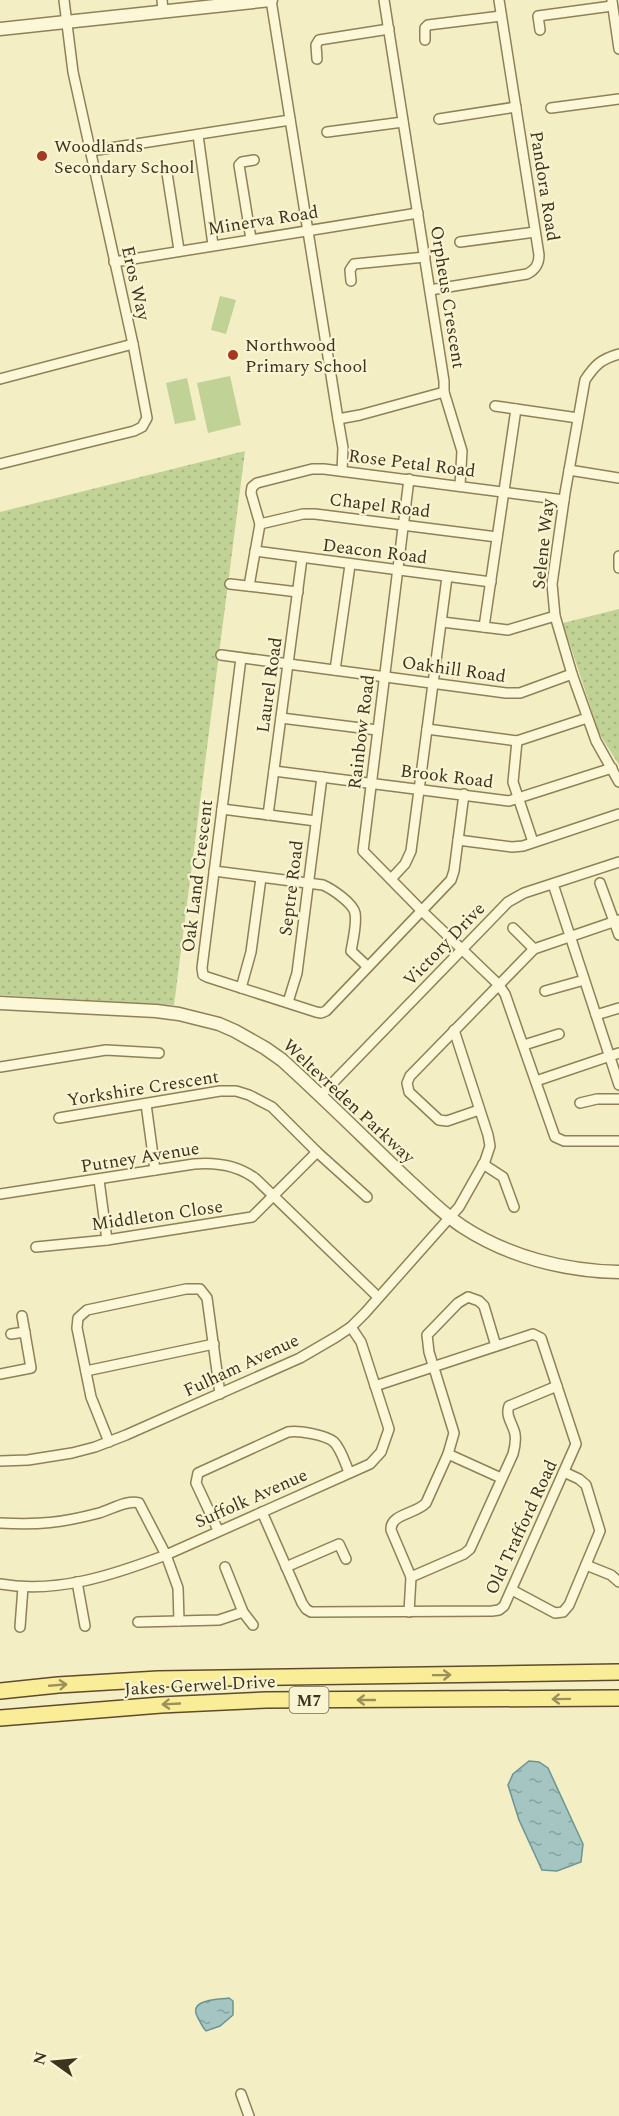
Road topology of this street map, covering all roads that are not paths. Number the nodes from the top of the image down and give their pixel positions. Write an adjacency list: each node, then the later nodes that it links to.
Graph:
1 (64, 0): 8 (street, Eros Way)
2 (271, 0): 6 (street); 19 (street)
3 (384, 0): 10 (street, Orpheus Crescent)
4 (499, 0): 7 (street, Pandora Road)
5 (612, 3): 11 (street); 13 (street)
6 (162, 5): 8 (street)
7 (501, 16): 12 (street); 16 (street, Pandora Road)
8 (66, 23): 9 (street); 23 (street, Eros Way)
9 (0, 29)
10 (389, 29): 14 (street); 20 (street, Orpheus Crescent)
11 (540, 30)
12 (425, 40)
13 (619, 49)
14 (317, 58)
15 (619, 99): 17 (street)
16 (516, 107): 18 (street); 28 (street, Pandora Road)
17 (551, 108)
18 (439, 119)
19 (290, 120): 22 (street); 27 (street)
20 (404, 122): 21 (street); 26 (street, Orpheus Crescent)
21 (327, 132)
22 (198, 135): 23 (street); 31 (street)
23 (91, 151): 34 (street, Eros Way)
24 (254, 160): 29 (street)
25 (167, 173): 32 (street)
26 (418, 213): 27 (street, Minerva Road); 33 (street, Orpheus Crescent)
27 (308, 229): 29 (street, Minerva Road); 44 (street)
28 (535, 232): 30 (street); 36 (street, Pandora Road)
29 (251, 239): 31 (street, Minerva Road)
30 (460, 242)
31 (213, 245): 32 (street, Minerva Road)
32 (179, 250): 34 (street, Minerva Road)
33 (425, 257): 35 (street); 36 (street, Orpheus Crescent)
34 (114, 262): 37 (street, Eros Way)
35 (351, 281)
36 (430, 290): 40 (street, Orpheus Crescent)
37 (133, 344): 39 (street); 45 (street, Eros Way)
38 (619, 354): 43 (street, Selene Way)
39 (0, 379)
40 (444, 392): 44 (street, Orpheus Crescent); 50 (street)
41 (495, 406): 42 (street)
42 (516, 409): 43 (street); 51 (street)
43 (578, 418): 46 (street, Selene Way)
44 (338, 419): 47 (street)
45 (0, 464)
46 (569, 470): 48 (street); 52 (street, Selene Way)
47 (342, 471): 49 (street, Rose Petal Road); 53 (street, Rose Petal Road)
48 (619, 478)
49 (410, 479): 50 (street, Rose Petal Road); 54 (street, Rainbow Road)
50 (460, 485): 51 (street, Rose Petal Road)
51 (504, 492): 52 (street, Rose Petal Road); 55 (street)
52 (564, 500): 65 (street, Selene Way)
53 (260, 524): 54 (street, Chapel Road); 56 (street)
54 (404, 525): 55 (street, Chapel Road); 59 (street, Rainbow Road)
55 (497, 537): 61 (street)
56 (255, 551): 57 (street, Deacon Road); 63 (street)
57 (302, 558): 58 (street, Deacon Road); 64 (street, Laurel Road)
58 (350, 565): 59 (street, Deacon Road); 71 (street)
59 (398, 570): 60 (street, Deacon Road); 73 (street, Rainbow Road)
60 (447, 577): 61 (street, Deacon Road); 66 (street)
61 (490, 582): 67 (street)
62 (230, 584): 63 (street)
63 (249, 585): 64 (street)
64 (298, 592): 70 (street, Laurel Road)
65 (555, 616): 67 (street); 72 (street, Selene Way)
66 (442, 622): 67 (street); 74 (street)
67 (484, 627)
68 (221, 655): 69 (street, Oakhill Road)
69 (241, 658): 70 (street, Oakhill Road); 88 (street, Oak Land Crescent)
70 (289, 664): 71 (street, Oakhill Road); 75 (street, Laurel Road)
71 (335, 670): 73 (street, Oakhill Road)
72 (572, 674): 74 (street, Oakhill Road); 76 (street, Selene Way)
73 (384, 676): 74 (street, Oakhill Road); 78 (street, Rainbow Road)
74 (433, 682): 77 (street)
75 (281, 718): 78 (street); 81 (street, Laurel Road)
76 (587, 718): 79 (street); 80 (street, Selene Way)
77 (427, 729): 79 (street); 85 (street)
78 (377, 730): 84 (street, Rainbow Road)
79 (517, 741): 87 (street)
80 (612, 768): 83 (street, Selene Way); 87 (street, Brook Road)
81 (274, 771): 82 (street, Brook Road); 90 (street, Laurel Road)
82 (322, 777): 84 (street, Brook Road); 91 (street, Septre Road)
83 (619, 782)
84 (371, 783): 85 (street, Brook Road); 97 (street, Rainbow Road)
85 (419, 789): 86 (street, Brook Road); 97 (street)
86 (464, 794): 87 (street, Brook Road); 92 (street, Oak Land Crescent)
87 (519, 799): 93 (street)
88 (222, 809): 90 (street); 95 (street, Oak Land Crescent)
89 (619, 814): 93 (street)
90 (268, 815): 91 (street)
91 (316, 821): 99 (street, Septre Road)
92 (458, 840): 93 (street); 101 (street, Oak Land Crescent)
93 (533, 842)
94 (619, 862): 100 (street, Victory Drive)
95 (214, 871): 96 (street); 111 (street, Oak Land Crescent)
96 (261, 878): 99 (street); 111 (street)
97 (391, 879): 101 (street, Rainbow Road)
98 (600, 883): 102 (street)
99 (309, 884): 108 (street); 113 (street, Septre Road)
100 (553, 884): 105 (street); 106 (street, Victory Drive)
101 (422, 911): 106 (street, Rainbow Road); 108 (street, Oak Land Crescent)
102 (617, 921): 104 (street); 105 (street)
103 (513, 928): 107 (street)
104 (619, 935)
105 (570, 936): 107 (street); 109 (street)
106 (462, 949): 110 (street, Rainbow Road); 125 (street, Victory Drive)
107 (534, 950): 110 (street)
108 (367, 966): 113 (street, Oak Land Crescent)
109 (584, 980): 112 (street); 116 (street)
110 (498, 984): 117 (street); 119 (street, Rainbow Road)
111 (241, 988): 113 (street, Oak Land Crescent)
112 (545, 991)
113 (288, 1002)
114 (0, 1003): 125 (street, Weltevreden Parkway)
115 (619, 1008): 116 (street)
116 (596, 1016): 121 (street)
117 (454, 1030): 129 (street, Fulham Avenue); 129 (street)
118 (559, 1034): 119 (street)
119 (524, 1045): 123 (street, Rainbow Road)
120 (159, 1053): 122 (street)
121 (614, 1054): 123 (street); 124 (street)
122 (0, 1067)
123 (536, 1081): 131 (street, Rainbow Road)
124 (619, 1085)
125 (321, 1095): 140 (street, Weltevreden Parkway)
126 (619, 1099): 127 (street)
127 (580, 1103)
128 (146, 1104): 130 (street, Yorkshire Crescent); 132 (street, Yorkshire Crescent); 134 (street)
129 (479, 1110): 133 (street, Fulham Avenue)
130 (59, 1118)
131 (619, 1141)
132 (317, 1152): 137 (street); 138 (street, Yorkshire Crescent)
133 (483, 1164): 139 (street); 140 (street, Fulham Avenue)
134 (155, 1170): 135 (street, Putney Avenue); 137 (street, Putney Avenue)
135 (99, 1180): 136 (street, Putney Avenue); 141 (street)
136 (0, 1194)
137 (273, 1196): 141 (street, Middleton Close); 144 (street, Putney Avenue)
138 (367, 1197)
139 (514, 1207)
140 (449, 1217): 143 (street, Weltevreden Parkway); 144 (street, Fulham Avenue)
141 (107, 1240): 142 (street, Middleton Close)
142 (36, 1247)
143 (619, 1272)
144 (378, 1297): 146 (street, Fulham Avenue)
145 (22, 1316): 147 (street)
146 (351, 1327): 154 (street, Suffolk Avenue); 156 (street, Fulham Avenue)
147 (25, 1332): 148 (street); 153 (street)
148 (11, 1334)
149 (214, 1344): 152 (street); 152 (street); 156 (street)
150 (496, 1346): 151 (street, Old Trafford Road); 151 (street); 155 (street, Old Trafford Road)
151 (434, 1367): 154 (street, Old Trafford Road); 158 (street)
152 (86, 1371): 157 (street)
153 (0, 1374)
154 (375, 1386): 160 (street, Suffolk Avenue)
155 (557, 1386): 161 (street, Old Trafford Road); 162 (street)
156 (220, 1394): 157 (street, Fulham Avenue)
157 (108, 1442): 159 (street, Fulham Avenue)
158 (448, 1454): 162 (street); 171 (street)
159 (0, 1461)
160 (349, 1472): 163 (street, Suffolk Avenue); 165 (street)
161 (564, 1472): 168 (street); 176 (street, Old Trafford Road)
162 (501, 1478): 171 (street)
163 (262, 1512): 165 (street, Suffolk Avenue); 170 (street, Old Trafford Road)
164 (0, 1523): 166 (street)
165 (218, 1530): 166 (street, Suffolk Avenue)
166 (165, 1555): 172 (street, Suffolk Avenue); 179 (street)
167 (346, 1559): 170 (street)
168 (586, 1565): 173 (street); 176 (street)
169 (225, 1567): 177 (street)
170 (286, 1567): 178 (street, Old Trafford Road)
171 (411, 1577): 178 (street)
172 (77, 1582): 175 (street, Suffolk Avenue); 182 (street)
173 (619, 1582)
174 (0, 1584): 175 (street, Suffolk Avenue)
175 (23, 1587): 183 (street)
176 (512, 1590): 178 (street, Old Trafford Road)
177 (243, 1612): 179 (street); 181 (street)
178 (409, 1612)
179 (179, 1621): 180 (street)
180 (138, 1622)
181 (253, 1625)
182 (85, 1626)
183 (20, 1627)
184 (619, 1672): 185 (main road, Jakes Gerwel Drive / M7, one-way to 184)
185 (0, 1691)
186 (619, 1698): 187 (main road, Jakes Gerwel Drive / M7, one-way to 187)
187 (0, 1718)
188 (241, 2094): 189 (street)
189 (249, 2116)

